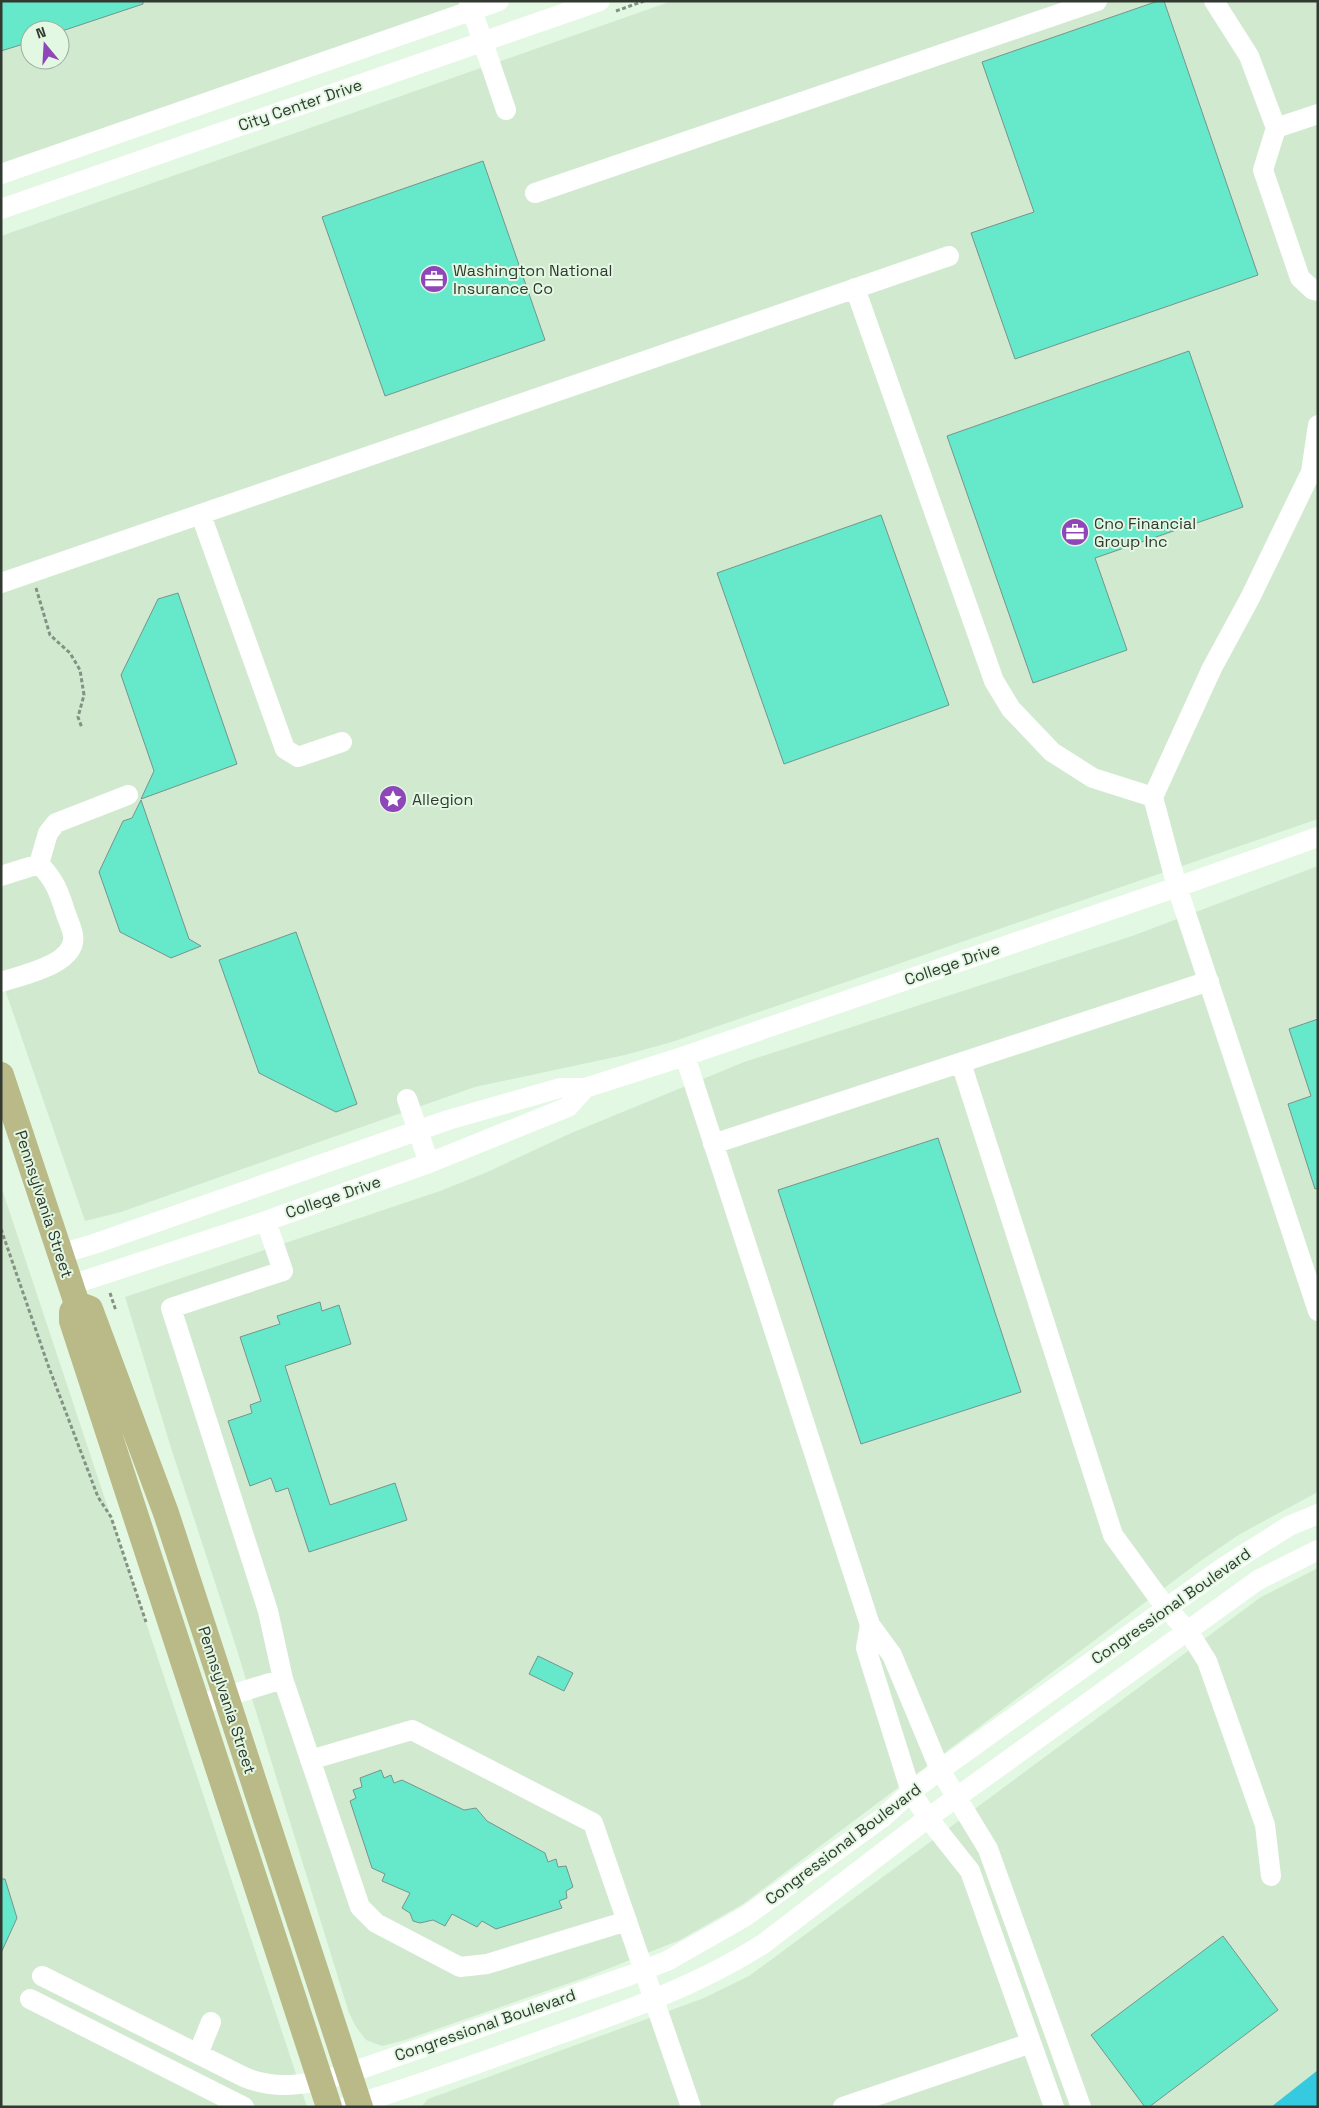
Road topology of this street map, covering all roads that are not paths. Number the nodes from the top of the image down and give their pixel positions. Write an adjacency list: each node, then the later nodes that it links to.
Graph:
1 (499, 1): 5 (street, City Center Drive)
2 (600, 1): 6 (street, City Center Drive)
3 (1097, 1): 11 (street)
4 (1214, 1): 9 (street)
5 (470, 6): 6 (street); 10 (street, City Center Drive)
6 (481, 42): 7 (street); 12 (street, City Center Drive)
7 (506, 110)
8 (1318, 114): 9 (street)
9 (1276, 128): 15 (street)
10 (1, 174)
11 (535, 193)
12 (1, 209)
13 (949, 256): 14 (street)
14 (855, 288): 17 (street); 21 (street)
15 (1318, 291)
16 (1318, 425): 21 (street)
17 (201, 515): 18 (street); 19 (street)
18 (1, 583)
19 (342, 742)
20 (128, 795): 23 (street)
21 (1153, 797): 25 (street)
22 (1318, 837): 25 (street, College Drive)
23 (39, 864): 24 (street); 27 (street)
24 (1, 876)
25 (1177, 887): 26 (street); 28 (street, College Drive)
26 (1209, 981): 29 (street); 39 (street)
27 (1, 982)
28 (684, 1056): 31 (street, College Drive); 34 (street)
29 (961, 1062): 34 (street); 42 (street)
30 (1, 1075): 37 (main road, Pennsylvania Street)
31 (585, 1088): 33 (street, College Drive); 35 (street, College Drive)
32 (407, 1099): 33 (street)
33 (418, 1131): 35 (street); 37 (street, College Drive)
34 (713, 1144): 43 (street)
35 (429, 1164): 36 (street, College Drive)
36 (266, 1221): 38 (street, College Drive); 45 (street)
37 (60, 1254): 38 (main road, Pennsylvania Street)
38 (74, 1294): 46 (main road, Pennsylvania Street); 47 (main road, Pennsylvania Street)
39 (1318, 1311)
40 (1318, 1514): 42 (street, Congressional Boulevard)
41 (1318, 1550): 44 (street, Congressional Boulevard)
42 (1166, 1608): 44 (street); 49 (street, Congressional Boulevard)
43 (870, 1625): 49 (street); 50 (street)
44 (1188, 1632): 51 (street, Congressional Boulevard); 53 (street)
45 (283, 1679): 46 (street); 48 (street)
46 (226, 1696): 47 (street); 66 (main road, Pennsylvania Street)
47 (198, 1706): 67 (main road, Pennsylvania Street)
48 (310, 1760): 56 (street); 56 (street)
49 (940, 1770): 50 (street, Congressional Boulevard); 51 (street)
50 (911, 1792): 52 (street); 57 (street, Congressional Boulevard)
51 (956, 1798): 52 (street, Congressional Boulevard); 54 (street)
52 (928, 1818): 55 (street); 60 (street, Congressional Boulevard)
53 (1271, 1876)
54 (1008, 1902): 55 (street); 61 (street)
55 (984, 1909): 62 (street)
56 (627, 1921): 57 (street)
57 (644, 1969): 60 (street); 66 (street, Congressional Boulevard)
58 (42, 1976): 65 (street, Congressional Boulevard)
59 (30, 1999): 69 (street)
60 (654, 2000): 68 (street, Congressional Boulevard); 71 (street)
61 (1044, 2002): 62 (street); 74 (street)
62 (1020, 2011): 64 (street)
63 (211, 2022): 65 (street)
64 (1031, 2043): 72 (street); 73 (street)
65 (198, 2054): 67 (street, Congressional Boulevard)
66 (349, 2073): 67 (street, Congressional Boulevard); 68 (main road, Pennsylvania Street)
67 (320, 2081): 70 (main road, Pennsylvania Street)
68 (355, 2106)
69 (244, 2107)
70 (329, 2107)
71 (691, 2107)
72 (843, 2107)
73 (1054, 2107)
74 (1081, 2107)

